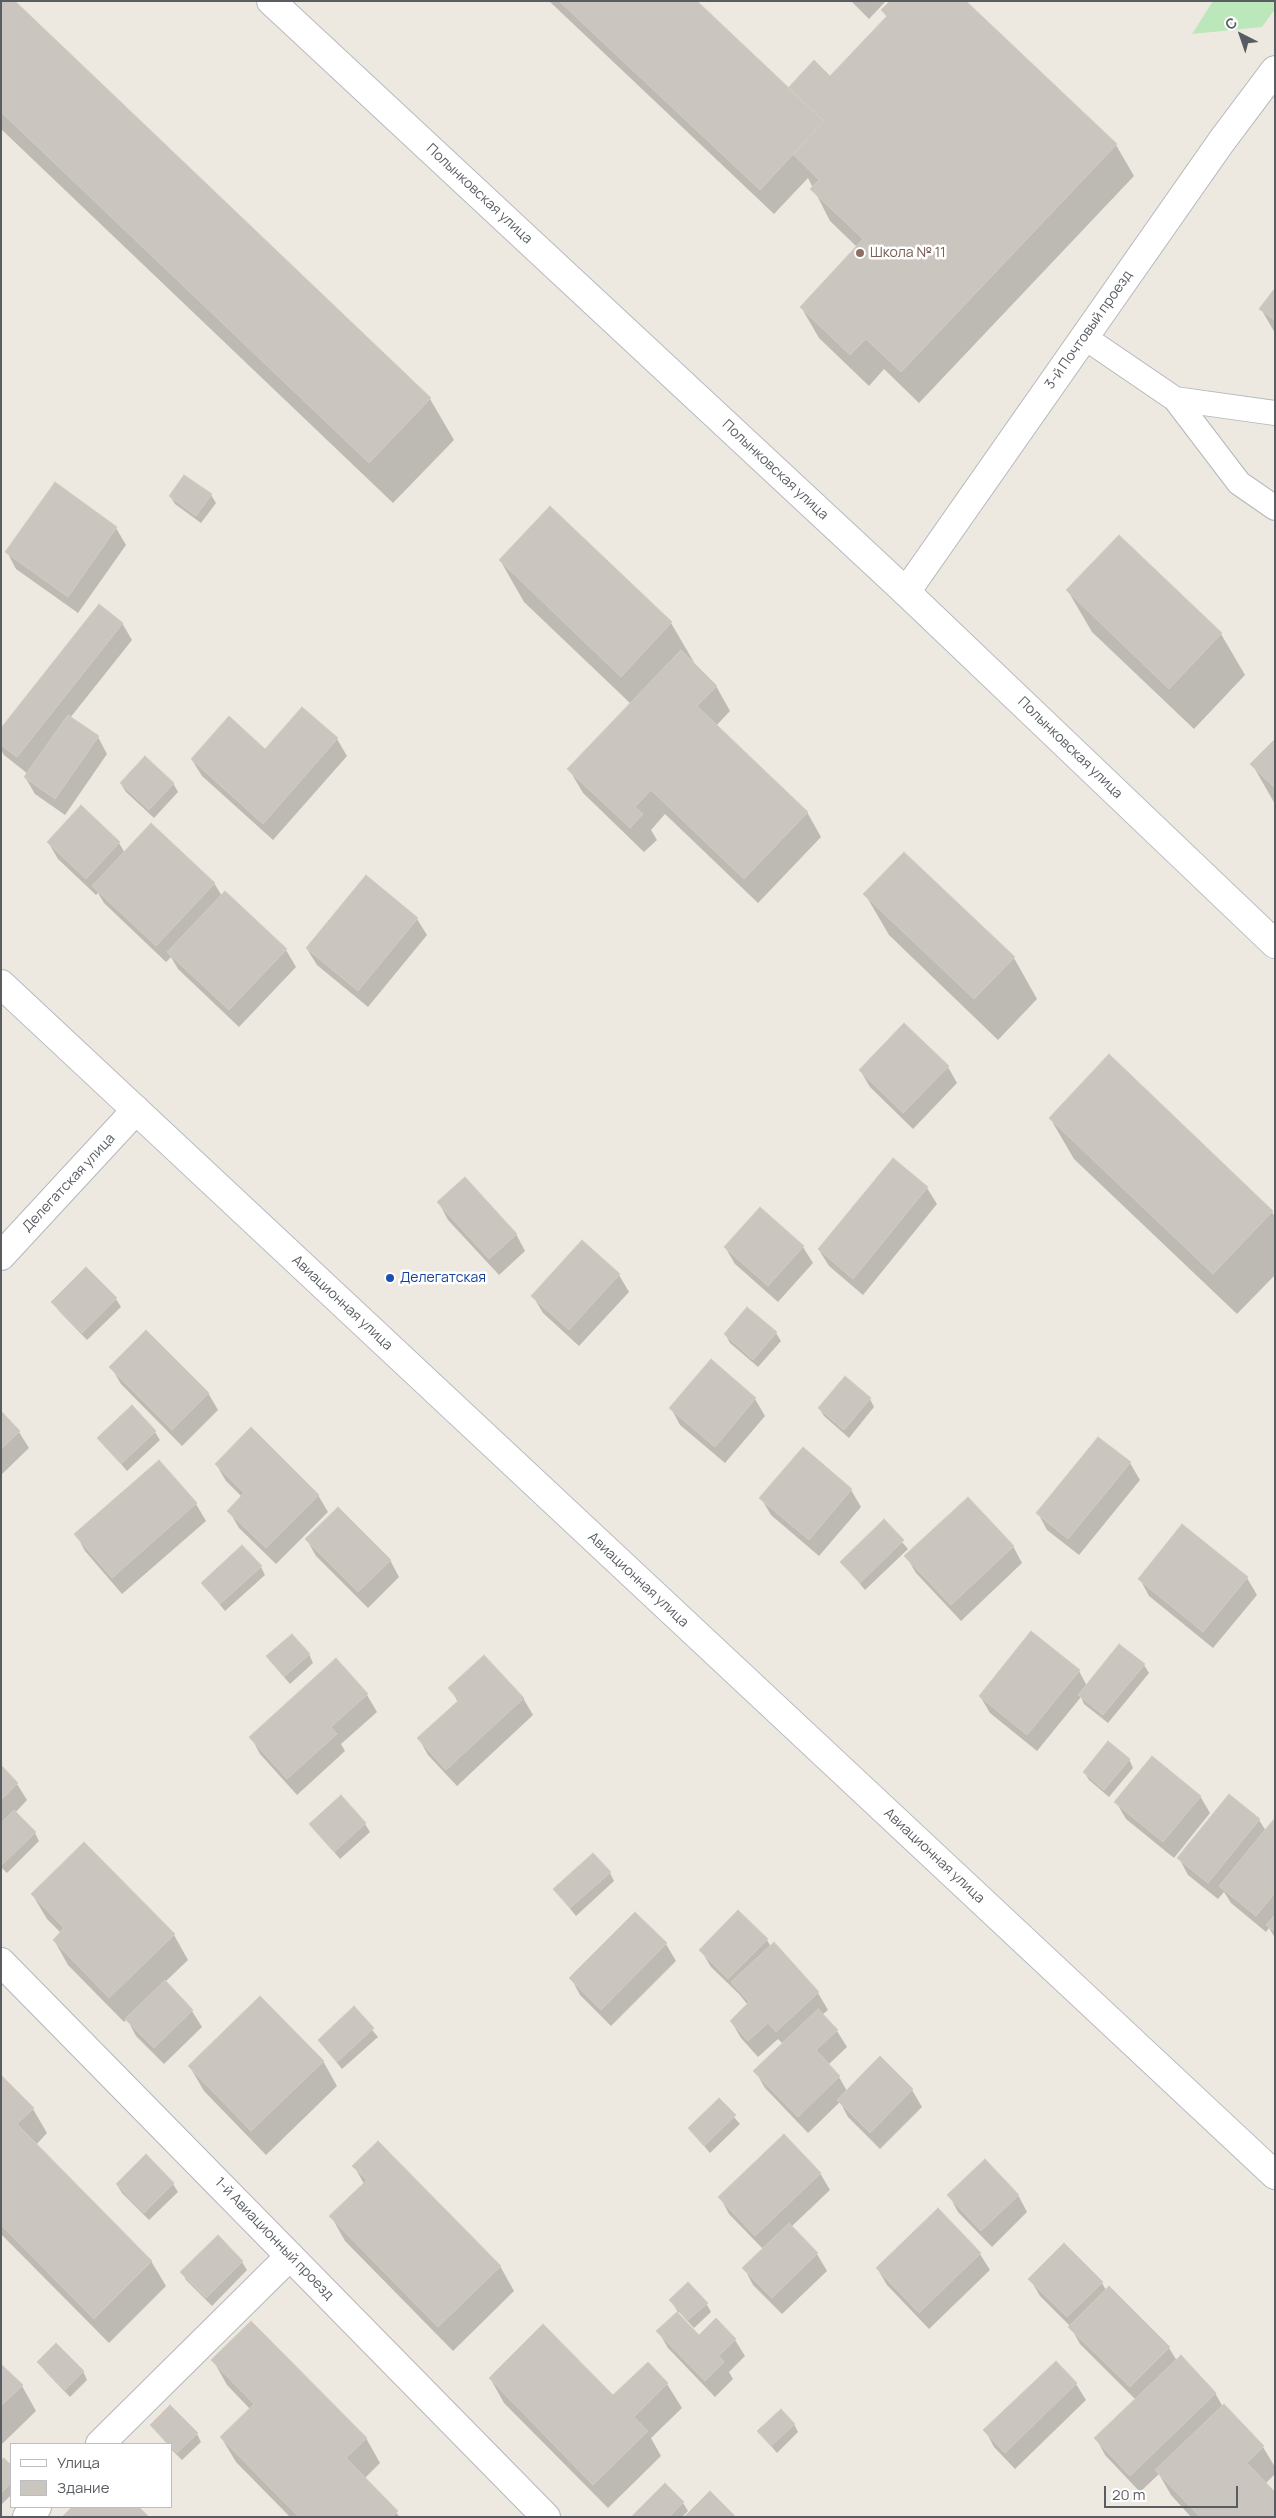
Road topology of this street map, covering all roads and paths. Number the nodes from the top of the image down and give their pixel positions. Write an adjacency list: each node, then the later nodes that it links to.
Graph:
1 (271, 1): 7 (street, Полынковская улица)
2 (1275, 70): 3 (street, 3-й Почтовый проезд)
3 (1084, 337): 4 (lane); 7 (street, 3-й Почтовый проезд)
4 (1175, 399): 5 (lane); 6 (lane)
5 (1275, 413)
6 (1275, 508)
7 (906, 592): 8 (street, Полынковская улица)
8 (1275, 944)
9 (1, 984): 10 (street, Авиационная улица)
10 (136, 1110): 11 (street, Делегатская улица); 13 (street, Авиационная улица)
11 (1, 1256)
12 (5, 1974): 14 (street, 1-й Авиационный проезд)
13 (1275, 2175)
14 (290, 2256): 15 (street); 18 (street, 1-й Авиационный проезд)
15 (101, 2443)
16 (36, 2508): 17 (street)
17 (27, 2517)
18 (546, 2517)

